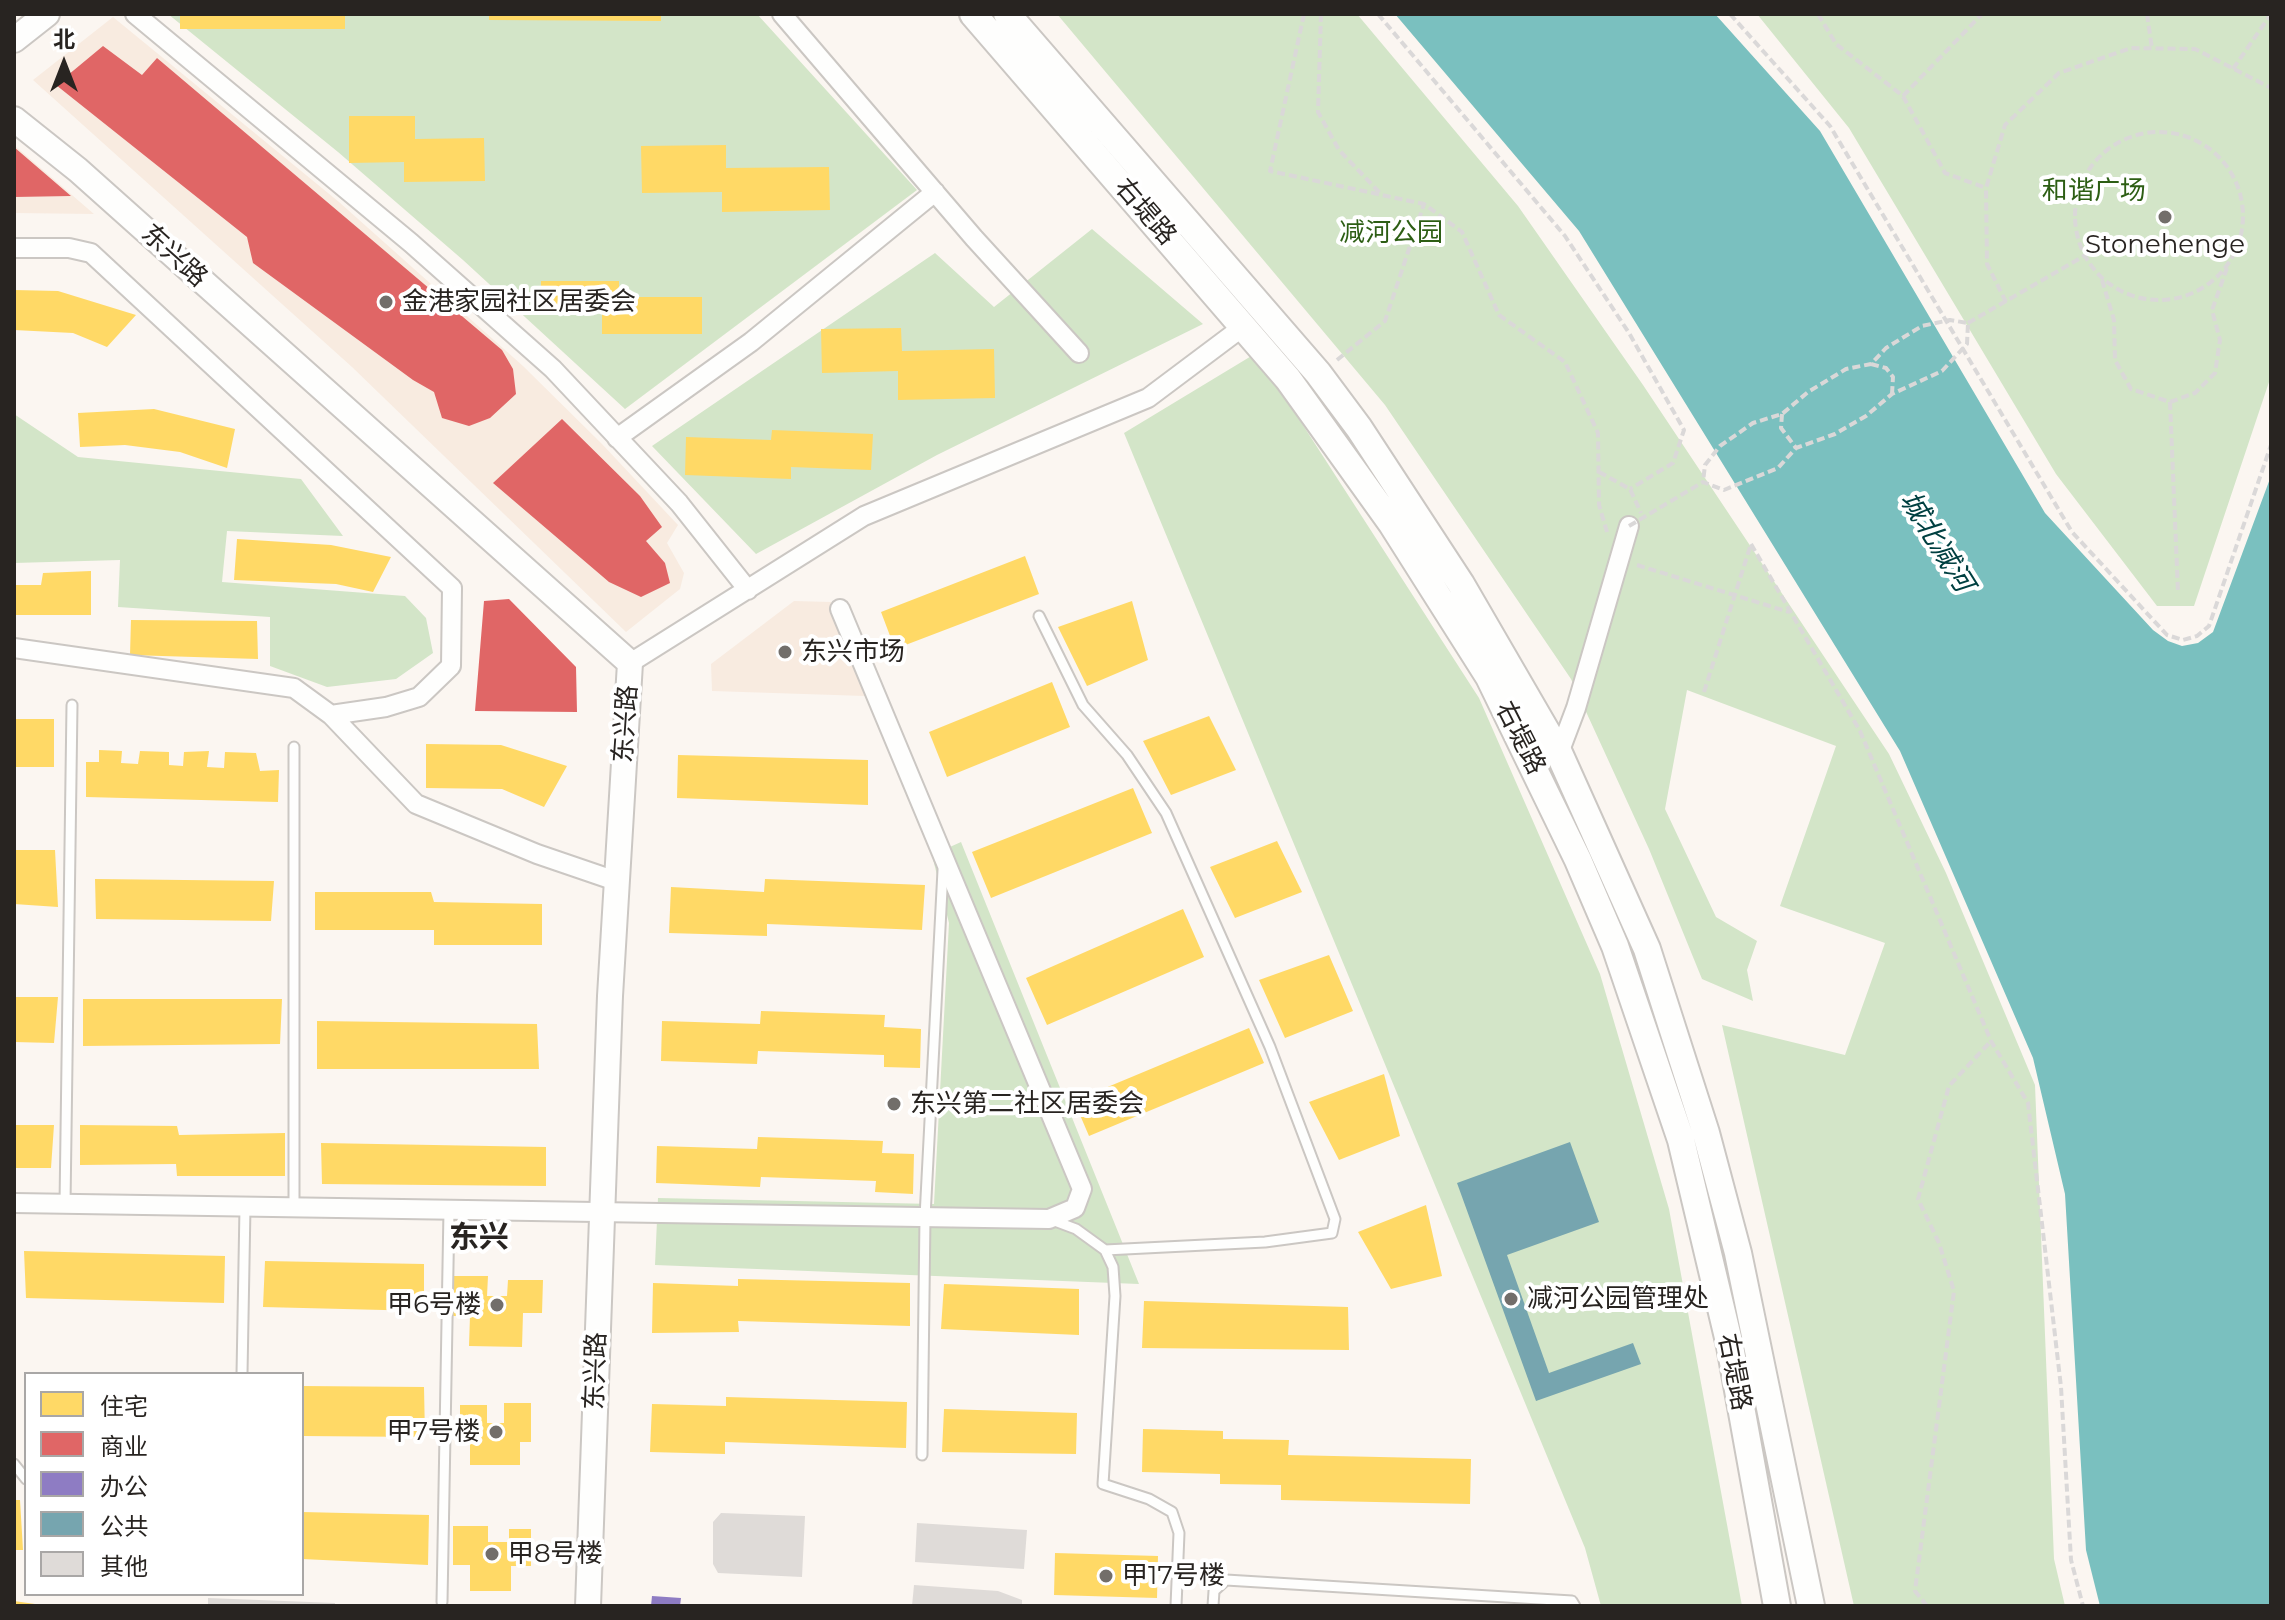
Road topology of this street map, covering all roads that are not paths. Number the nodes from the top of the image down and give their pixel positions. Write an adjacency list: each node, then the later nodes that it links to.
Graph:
1 (47, 14): 6 (street)
2 (135, 14): 12 (street)
3 (782, 14): 8 (street)
4 (973, 14): 10 (main road, 右堤路)
5 (1007, 14): 22 (main road, 右堤路)
6 (14, 40)
7 (14, 119): 18 (street, 东兴路)
8 (935, 192): 11 (street); 12 (street)
9 (14, 248): 20 (street)
10 (1244, 326): 14 (street); 41 (main road, 右堤路)
11 (1079, 353)
12 (617, 438): 14 (street)
13 (1637, 522): 22 (street)
14 (748, 590): 18 (street)
15 (840, 609): 23 (street)
16 (1039, 616): 33 (lane)
17 (14, 648): 20 (street)
18 (630, 663): 24 (street, 东兴路)
19 (72, 705): 26 (lane)
20 (331, 715): 24 (street)
21 (294, 747): 28 (lane)
22 (1559, 753): 42 (main road, 右堤路)
23 (944, 858): 31 (lane); 32 (street)
24 (616, 881): 30 (street, 东兴路)
25 (14, 1203): 26 (street)
26 (65, 1204): 27 (street)
27 (245, 1207): 28 (street); 34 (lane)
28 (294, 1207): 29 (street)
29 (449, 1210): 30 (street); 36 (lane)
30 (601, 1214): 31 (street); 37 (street, 东兴路)
31 (925, 1217): 32 (street); 35 (lane)
32 (1049, 1219): 33 (lane)
33 (1105, 1250): 38 (lane)
34 (242, 1372)
35 (922, 1455)
36 (442, 1602)
37 (588, 1606)
38 (1176, 1606)
39 (1213, 1606): 40 (lane)
40 (1575, 1606)
41 (1777, 1606)
42 (1811, 1606)

